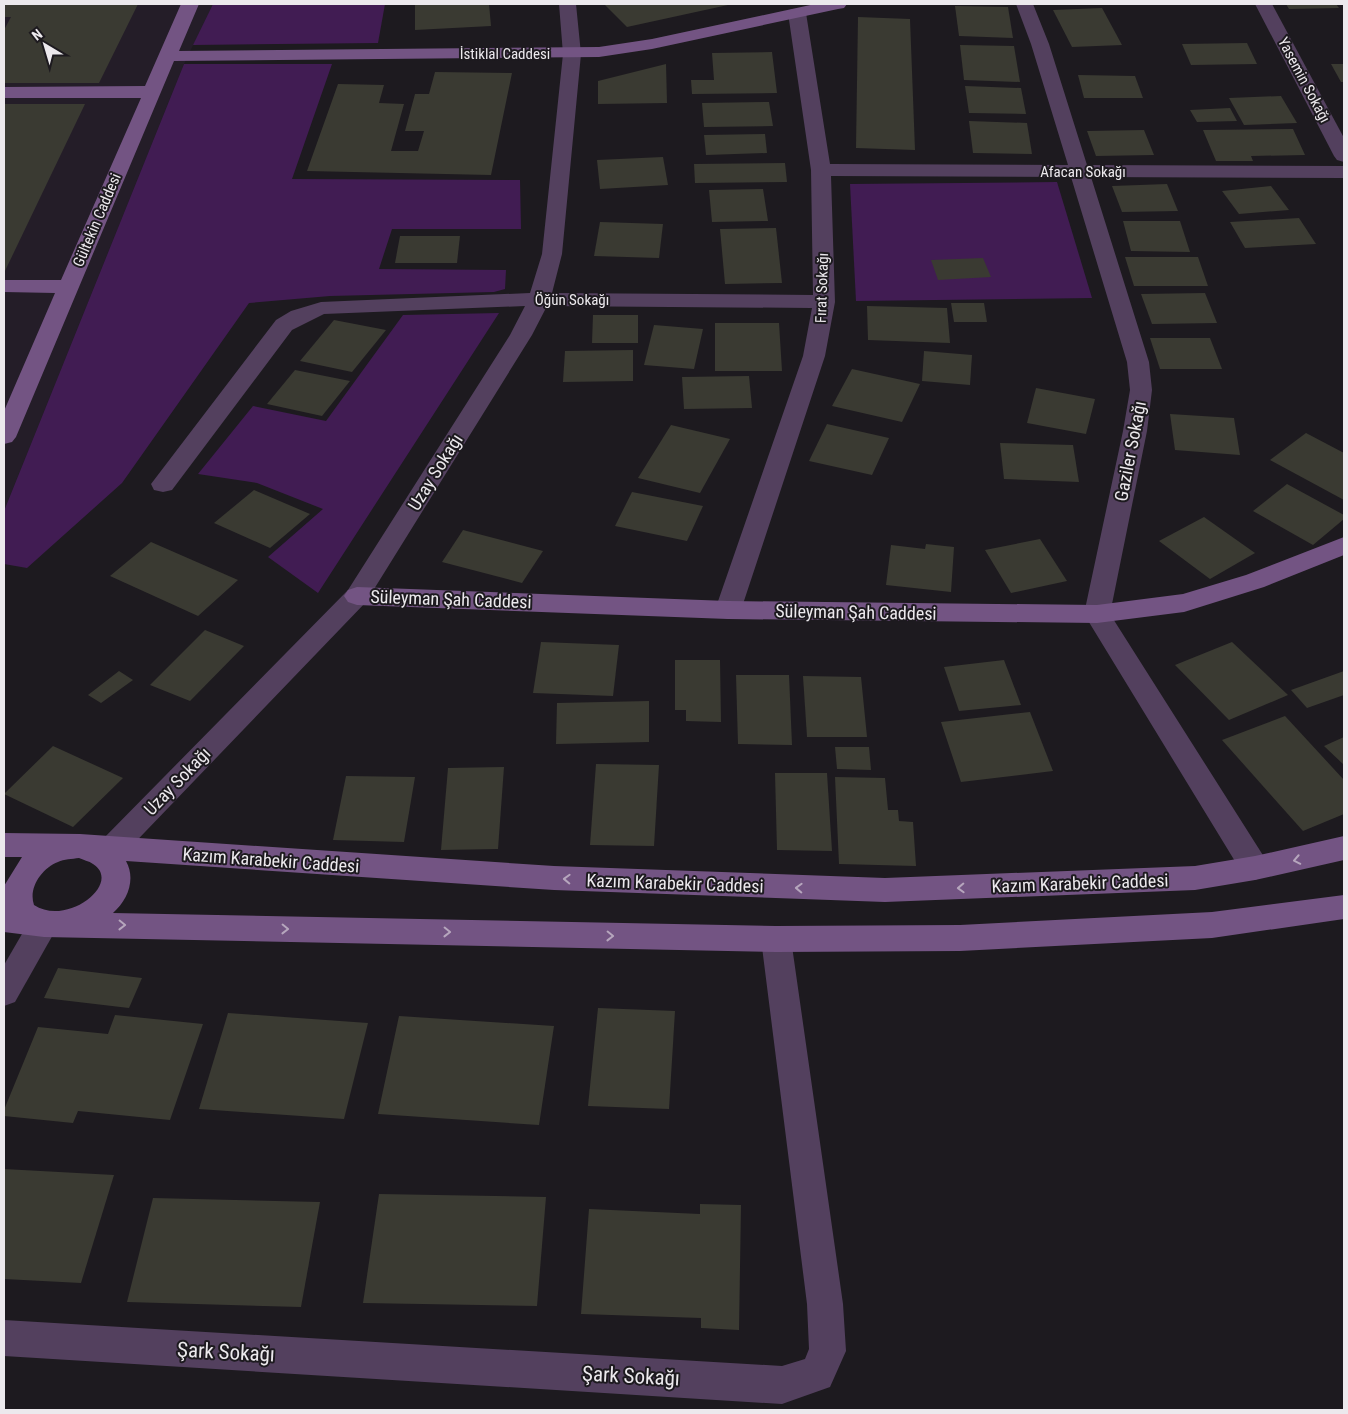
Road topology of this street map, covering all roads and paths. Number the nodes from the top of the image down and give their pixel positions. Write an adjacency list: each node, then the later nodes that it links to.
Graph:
1 (190, 4): 8 (street, Gültekin Caddesi)
2 (567, 4): 7 (street, Uzay Sokağı)
3 (838, 4): 6 (street, İstiklal Caddesi)
4 (1025, 4): 14 (street, Gaziler Sokağı)
5 (1263, 4): 11 (street, Yasemin Sokağı)
6 (797, 13): 7 (street, İstiklal Caddesi); 13 (street, Fırat Sokağı)
7 (572, 54): 8 (street, İstiklal Caddesi); 18 (street, Uzay Sokağı)
8 (167, 56): 10 (street, Gültekin Caddesi)
9 (4, 92): 10 (street)
10 (152, 92): 17 (street, Gültekin Caddesi)
11 (1340, 137): 12 (street, Yasemin Sokağı)
12 (1344, 156)
13 (821, 170): 14 (street, Afacan Sokağı); 19 (street, Fırat Sokağı)
14 (1080, 172): 15 (street, Afacan Sokağı); 25 (street, Gaziler Sokağı)
15 (1344, 172)
16 (4, 286): 17 (street)
17 (68, 287): 20 (street, Gültekin Caddesi)
18 (540, 299): 19 (street, Öğün Sokağı); 21 (street, Öğün Sokağı); 23 (street, Uzay Sokağı)
19 (824, 302): 24 (street, Fırat Sokağı)
20 (4, 437)
21 (164, 484)
22 (1344, 545): 25 (street, Süleyman Şah Caddesi)
23 (357, 596): 24 (street, Süleyman Şah Caddesi); 29 (street, Uzay Sokağı)
24 (728, 610): 25 (street, Süleyman Şah Caddesi)
25 (1097, 614): 30 (street)
26 (4, 845): 27 (street, Kazım Karabekir Caddesi)
27 (80, 846): 29 (street, Kazım Karabekir Caddesi); 33 (street); 33 (street)
28 (1344, 848): 30 (street, Kazım Karabekir Caddesi, one-way to 30)
29 (111, 849): 30 (street, Kazım Karabekir Caddesi, one-way to 29)
30 (1255, 868)
31 (1344, 907): 34 (street)
32 (4, 920): 33 (street)
33 (44, 924): 34 (street, one-way to 34); 35 (street)
34 (776, 939): 36 (street, Şark Sokağı)
35 (4, 993)
36 (4, 1338)

